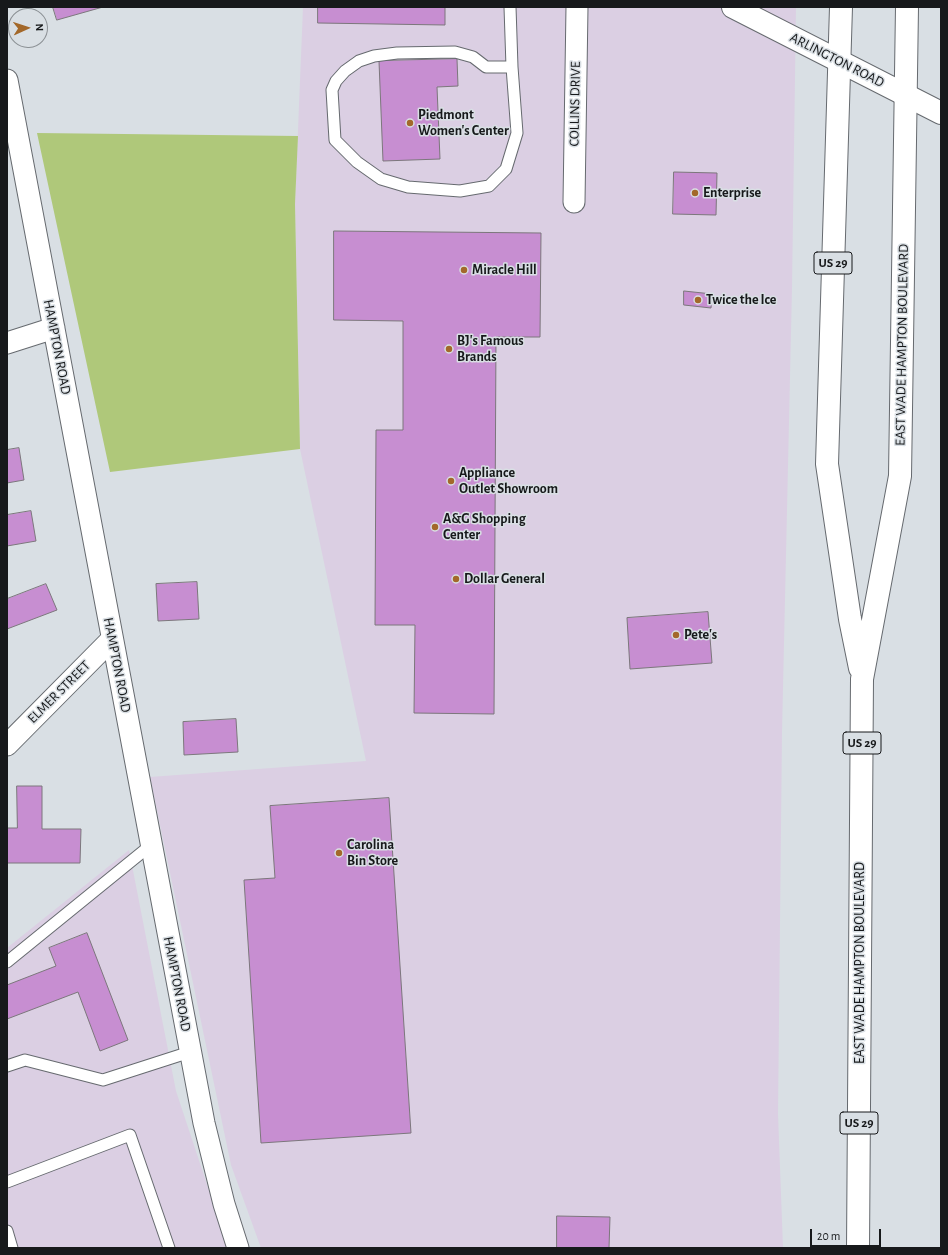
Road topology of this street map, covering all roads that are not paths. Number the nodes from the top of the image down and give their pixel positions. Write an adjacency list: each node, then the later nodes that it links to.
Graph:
1 (510, 7): 7 (lane)
2 (576, 7): 11 (street, COLLINS DRIVE)
3 (733, 7): 6 (main road, ARLINGTON ROAD)
4 (840, 7): 6 (main road, EAST WADE HAMPTON BOULEVARD / US 29)
5 (907, 7): 9 (main road, EAST WADE HAMPTON BOULEVARD / US 29)
6 (840, 62): 9 (main road, ARLINGTON ROAD); 15 (main road, EAST WADE HAMPTON BOULEVARD / US 29)
7 (512, 67): 7 (lane)
8 (7, 80): 12 (street, HAMPTON ROAD)
9 (905, 95): 10 (main road, ARLINGTON ROAD); 15 (main road, EAST WADE HAMPTON BOULEVARD / US 29)
10 (941, 113)
11 (574, 202)
12 (54, 328): 13 (street); 14 (street, HAMPTON ROAD)
13 (7, 343)
14 (112, 639): 16 (street, ELMER STREET); 17 (street, HAMPTON ROAD)
15 (862, 679): 26 (main road, EAST WADE HAMPTON BOULEVARD / US 29)
16 (7, 745)
17 (151, 845): 18 (lane); 19 (street, HAMPTON ROAD)
18 (7, 962)
19 (190, 1052): 20 (lane); 23 (street, HAMPTON ROAD)
20 (7, 1066)
21 (7, 1182): 25 (lane)
22 (7, 1232): 24 (lane)
23 (234, 1247)
24 (12, 1248)
25 (169, 1248)
26 (858, 1248)

